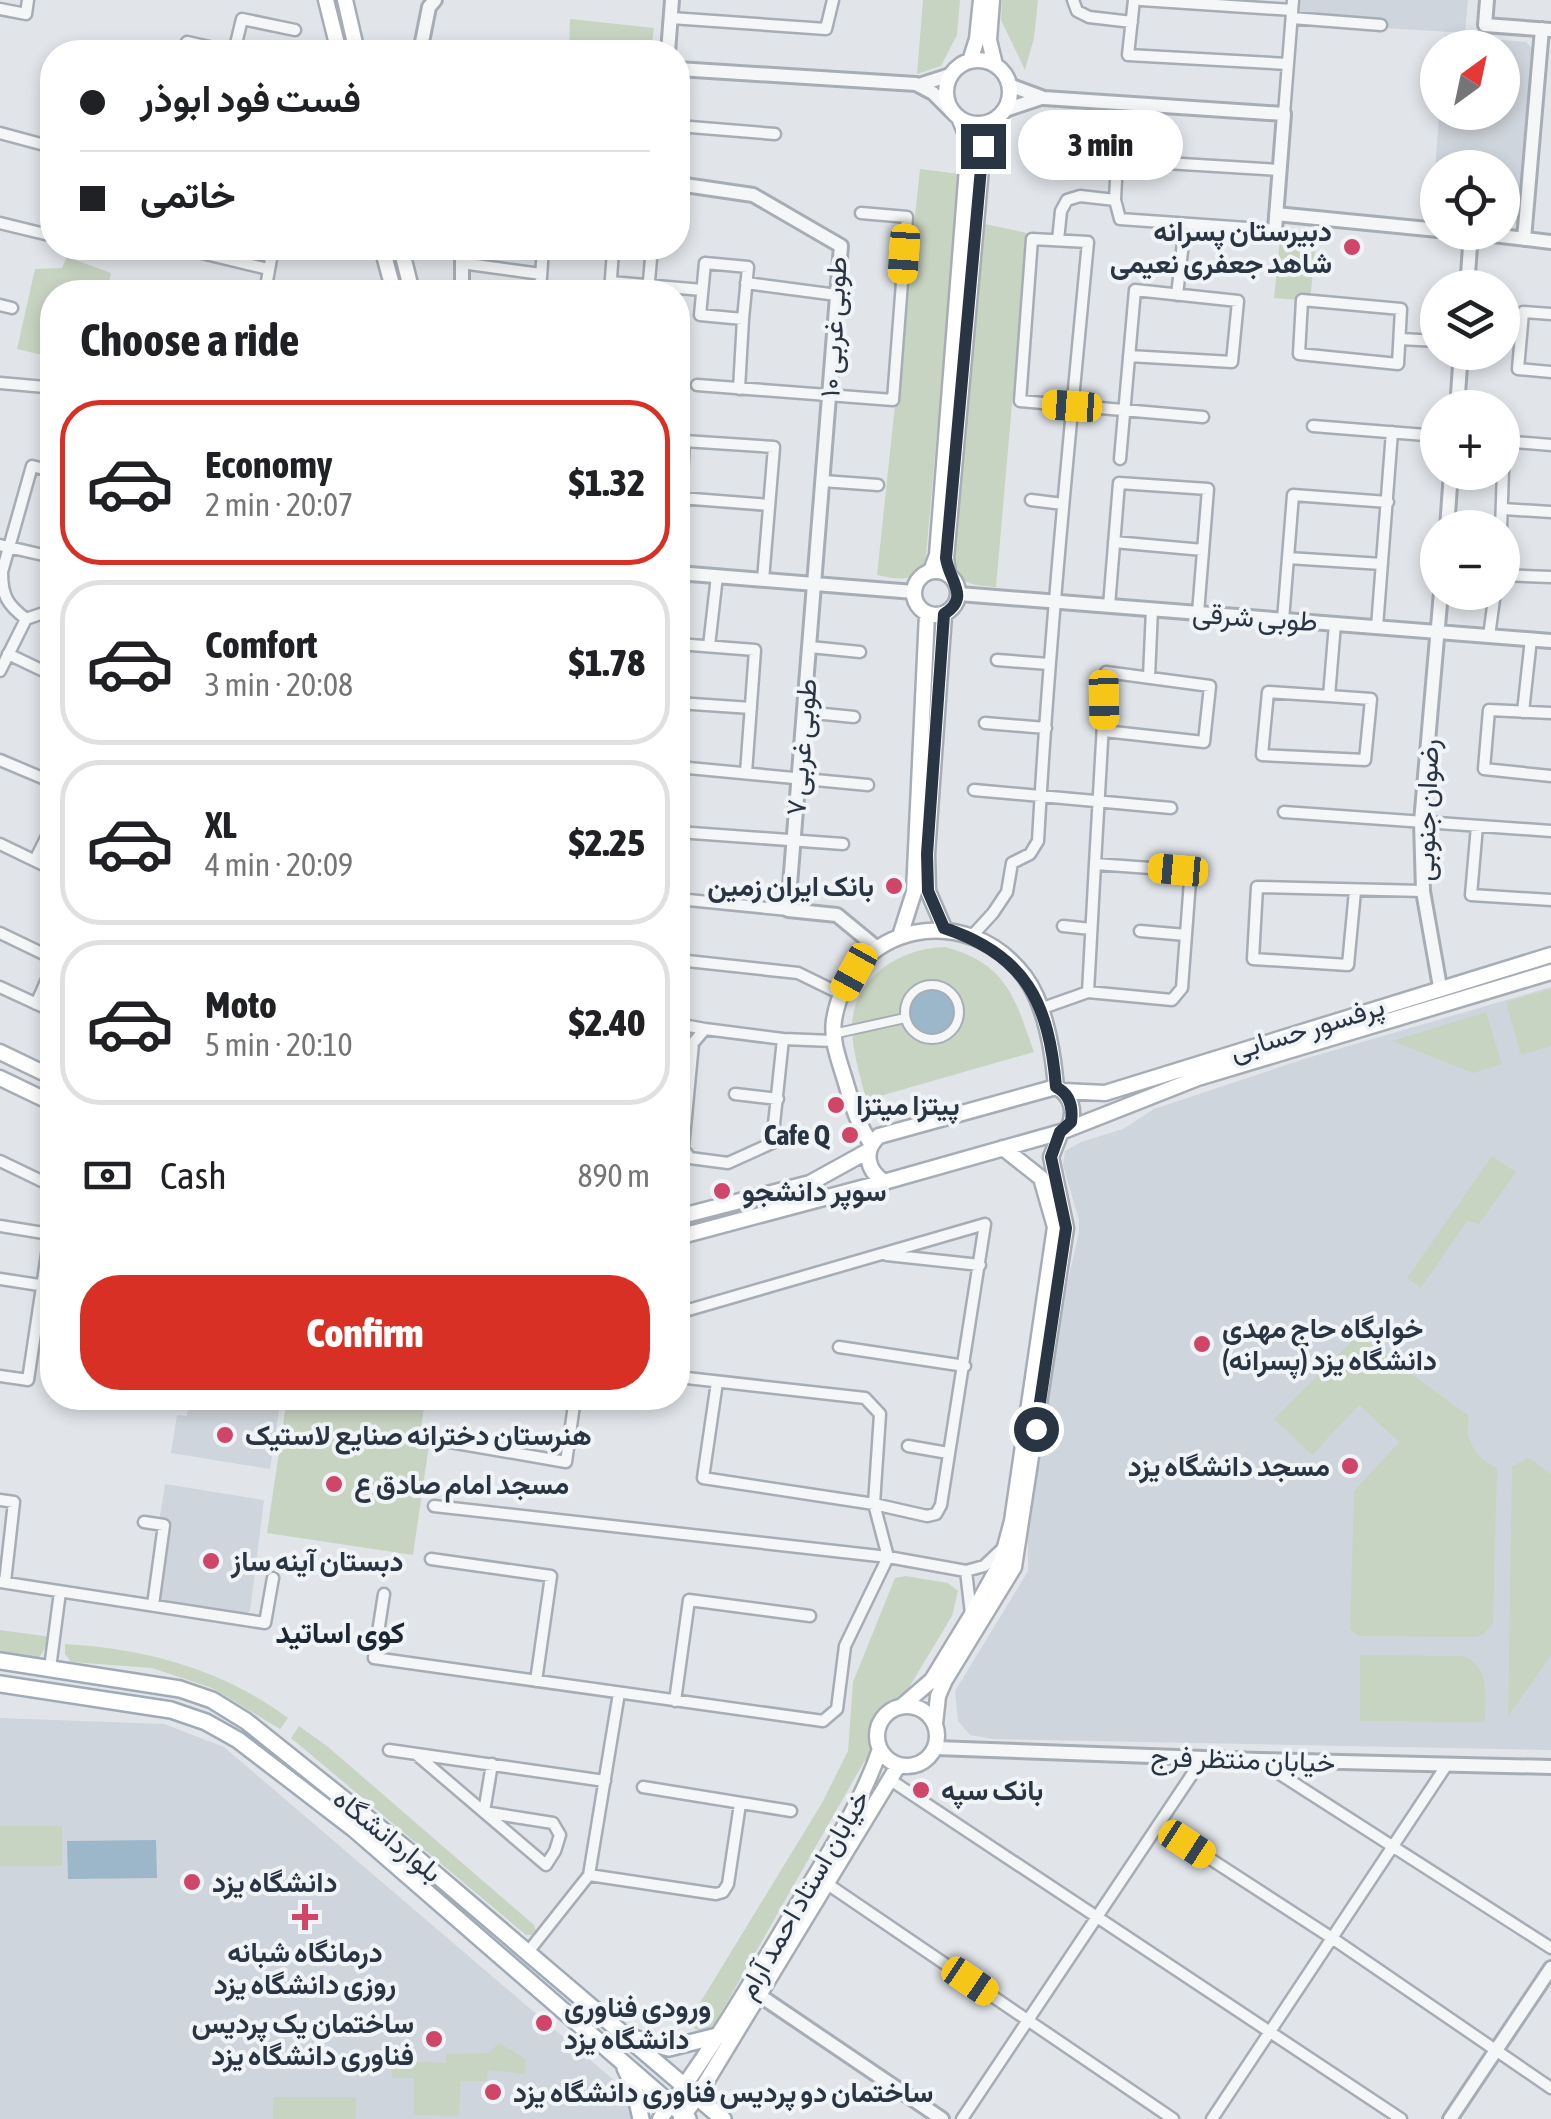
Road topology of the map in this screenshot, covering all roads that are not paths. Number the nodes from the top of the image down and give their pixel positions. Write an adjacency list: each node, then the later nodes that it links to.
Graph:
1 (28, 0): 12 (street)
2 (326, 0): 20 (main road)
3 (344, 0): 21 (main road)
4 (435, 0): 22 (street)
5 (672, 0): 14 (street)
6 (833, 0): 14 (street)
7 (981, 0): 24 (main road)
8 (992, 0): 26 (main road)
9 (1073, 0): 15 (street)
10 (1137, 0): 13 (street); 15 (street)
11 (1487, 0): 17 (street)
12 (0, 9)
13 (1292, 9): 16 (street); 25 (street)
14 (670, 18): 23 (street)
15 (1132, 22): 25 (street)
16 (1381, 25)
17 (1546, 29): 50 (street)
18 (295, 30): 19 (street)
19 (236, 40)
20 (336, 40)
21 (354, 40)
22 (422, 40)
23 (669, 40)
24 (970, 61): 26 (main road); 28 (main road)
25 (1288, 64): 33 (street)
26 (995, 65): 30 (main road)
27 (690, 71): 29 (street)
28 (950, 75): 29 (street); 34 (main road)
29 (916, 84): 34 (street)
30 (1009, 85): 31 (street); 32 (main road)
31 (1044, 98): 32 (street); 33 (street)
32 (1001, 114): 34 (main road); 112 (main road)
33 (1284, 114): 39 (street)
34 (956, 116): 110 (main road)
35 (690, 127): 37 (street)
36 (0, 134): 38 (street)
37 (775, 134)
38 (40, 144)
39 (1280, 170): 41 (street); 43 (street)
40 (690, 186): 70 (street, طوبی غربی ۱۰)
41 (1115, 200): 45 (street); 51 (street)
42 (861, 213): 82 (street)
43 (1276, 214): 46 (street); 47 (street)
44 (0, 223): 48 (street)
45 (1185, 225): 47 (street); 71 (street)
46 (1420, 228)
47 (1275, 230)
48 (40, 233)
49 (1520, 239): 50 (street)
50 (1524, 239): 52 (street)
51 (1058, 240): 83 (street); 83 (street)
52 (1551, 242)
53 (233, 260): 61 (street)
54 (270, 260): 61 (street)
55 (385, 260): 60 (main road)
56 (392, 260): 60 (main road)
57 (461, 260): 59 (street)
58 (543, 260): 62 (street)
59 (461, 263): 62 (street); 65 (street)
60 (386, 264): 64 (main road)
61 (268, 268): 63 (street)
62 (541, 274): 66 (street)
63 (266, 280)
64 (391, 280)
65 (462, 280)
66 (541, 280)
67 (746, 283): 69 (street); 70 (street); 73 (street)
68 (690, 290): 69 (street)
69 (702, 290): 73 (street)
70 (837, 295): 82 (street, طوبی غربی ۱۰)
71 (1177, 295): 76 (street); 76 (street)
72 (1551, 314): 77 (street)
73 (744, 319): 81 (street)
74 (1400, 339): 74 (street); 75 (street)
75 (1420, 340)
76 (1129, 356): 84 (street)
77 (1551, 372)
78 (0, 383): 80 (street)
79 (697, 386): 81 (street)
80 (40, 387)
81 (739, 389): 82 (street)
82 (830, 396): 94 (street, طوبی غربی ۱۰)
83 (1072, 406): 84 (street); 100 (street)
84 (1124, 410): 85 (street); 92 (street)
85 (1203, 417)
86 (1313, 426): 87 (street)
87 (1392, 432): 88 (street); 99 (street)
88 (1420, 434)
89 (690, 441): 101 (street)
90 (1520, 442): 91 (street)
91 (1551, 445)
92 (1120, 459)
93 (40, 468): 105 (street)
94 (823, 480): 95 (street); 117 (street, طوبی غربی ۱۰)
95 (878, 485)
96 (1503, 490): 102 (street)
97 (690, 499): 101 (street)
98 (1031, 500): 100 (street)
99 (1388, 502): 108 (street); 109 (street)
100 (1063, 504): 121 (street)
101 (770, 505): 116 (street)
102 (1503, 509): 103 (street)
103 (1551, 512)
104 (1114, 542): 106 (street); 106 (street); 122 (street)
105 (5, 546): 107 (street); 120 (street)
106 (1203, 550): 126 (street)
107 (40, 554)
108 (1288, 558): 109 (street); 131 (street)
109 (1382, 564): 133 (street)
110 (931, 571): 112 (main road); 118 (main road)
111 (690, 574): 113 (street)
112 (948, 574): 119 (main road)
113 (717, 576): 116 (street); 139 (street)
114 (1520, 576): 115 (street)
115 (1551, 578)
116 (763, 580): 117 (street)
117 (815, 584): 118 (street); 140 (street, طوبی غربی ۷)
118 (914, 592): 128 (main road)
119 (959, 594): 121 (street, طوبی شرقی); 129 (main road)
120 (2, 597): 130 (street)
121 (1053, 602): 122 (street, طوبی شرقی); 144 (street)
122 (1109, 606): 123 (street, طوبی شرقی)
123 (1152, 609): 126 (street, طوبی شرقی); 147 (street)
124 (1440, 610): 134 (street, رضوان جنوبی)
125 (1493, 610): 135 (street)
126 (1198, 613): 131 (street, طوبی شرقی)
127 (40, 614): 130 (street)
128 (926, 614): 129 (main road); 192 (main road)
129 (944, 614): 187 (main road)
130 (26, 619): 142 (street)
131 (1283, 620): 132 (street, طوبی شرقی)
132 (1335, 624): 133 (street, طوبی شرقی); 148 (street)
133 (1378, 627): 134 (street, طوبی شرقی)
134 (1438, 632): 135 (street, طوبی شرقی); 170 (street, رضوان جنوبی)
135 (1490, 636): 136 (street, طوبی شرقی)
136 (1532, 639): 137 (street, طوبی شرقی); 152 (street)
137 (1551, 640)
138 (690, 645): 139 (street)
139 (709, 646): 150 (street)
140 (810, 647): 141 (street); 151 (street, طوبی غربی ۷)
141 (860, 652)
142 (8, 654): 145 (street); 146 (street)
143 (997, 660): 144 (street)
144 (1049, 664): 156 (street)
145 (40, 670)
146 (0, 671)
147 (1149, 677): 157 (street); 157 (street)
148 (1329, 696): 148 (street)
149 (690, 703): 150 (street)
150 (751, 708): 160 (street)
151 (804, 712): 154 (street); 163 (street, طوبی غربی ۷)
152 (1523, 712): 153 (street); 161 (street)
153 (1551, 714)
154 (854, 718)
155 (985, 723): 156 (street)
156 (1046, 728): 166 (street)
157 (1104, 731): 167 (street)
158 (0, 760): 162 (street)
159 (690, 767): 160 (street)
160 (746, 772): 163 (street)
161 (1551, 776)
162 (40, 777)
163 (799, 778): 164 (street); 174 (street, طوبی غربی ۷)
164 (868, 785)
165 (974, 790): 166 (street)
166 (1041, 797): 167 (street); 193 (street)
167 (1097, 802): 168 (street); 180 (street)
168 (1170, 808)
169 (1284, 812): 170 (street)
170 (1421, 822): 171 (street); 182 (street, رضوان جنوبی)
171 (1477, 826): 172 (street); 184 (street)
172 (1551, 831)
173 (690, 833): 174 (street)
174 (794, 841): 176 (street); 185 (street, طوبی غربی ۷)
175 (0, 844): 178 (street)
176 (843, 844)
177 (40, 852): 178 (street)
178 (36, 860): 179 (street)
179 (40, 862)
180 (1095, 864): 188 (street); 191 (street)
181 (1355, 891): 181 (street); 182 (street)
182 (1422, 891): 200 (street, رضوان جنوبی)
183 (690, 900): 185 (street)
184 (1551, 900)
185 (788, 910): 194 (street)
186 (1063, 926): 188 (street)
187 (944, 928): 192 (main road); 193 (main road)
188 (1092, 929): 201 (street)
189 (1140, 931): 191 (street)
190 (0, 933): 195 (street)
191 (1186, 934): 201 (street)
192 (900, 936): 194 (main road)
193 (971, 937): 206 (main road)
194 (877, 948): 202 (main road)
195 (40, 952)
196 (1551, 955): 200 (main road, پرفسور حسابی)
197 (690, 961): 202 (street)
198 (1551, 972): 220 (main road, پرفسور حسابی)
199 (0, 986): 204 (street)
200 (1440, 987): 216 (main road, پرفسور حسابی)
201 (1088, 992): 206 (street)
202 (841, 994): 210 (main road)
203 (40, 995): 204 (street)
204 (36, 1004): 205 (street)
205 (40, 1006)
206 (1040, 1009): 216 (main road)
207 (905, 1018): 207 (street); 210 (street)
208 (690, 1026): 209 (street)
209 (705, 1028): 211 (street); 214 (street)
210 (833, 1038): 211 (street); 221 (main road)
211 (783, 1039): 219 (street)
212 (0, 1052): 213 (main road)
213 (40, 1071)
214 (690, 1075)
215 (0, 1078): 218 (main road)
216 (1060, 1089): 220 (main road); 221 (main road, پرفسور حسابی)
217 (735, 1094): 219 (street)
218 (40, 1097)
219 (778, 1099): 224 (street)
220 (1064, 1130): 222 (main road, پرفسور حسابی); 223 (main road)
221 (870, 1147): 228 (main road); 230 (main road, پرفسور حسابی)
222 (1004, 1148): 226 (main road); 228 (main road, پرفسور حسابی)
223 (1051, 1157): 226 (main road); 272 (main road)
224 (690, 1158)
225 (0, 1160): 227 (street)
226 (1031, 1169): 254 (main road)
227 (40, 1180)
228 (884, 1182): 234 (main road, پرفسور حسابی)
229 (690, 1209): 230 (main road)
230 (706, 1212): 231 (main road, پرفسور حسابی)
231 (690, 1215)
232 (0, 1226): 233 (street)
233 (40, 1232)
234 (690, 1234)
235 (878, 1254): 236 (street); 236 (street); 239 (street)
236 (980, 1265): 242 (street)
237 (0, 1279): 238 (street)
238 (40, 1285)
239 (690, 1309)
240 (40, 1324): 243 (street)
241 (839, 1347): 242 (street)
242 (965, 1366): 249 (street)
243 (0, 1376)
244 (690, 1378): 245 (street)
245 (716, 1382): 251 (street); 251 (street)
246 (574, 1410): 247 (street)
247 (450, 1442)
248 (908, 1446): 249 (street)
249 (948, 1453): 251 (street)
250 (0, 1500): 259 (street)
251 (874, 1504): 255 (street)
252 (434, 1506): 255 (street)
253 (144, 1522): 262 (street)
254 (1008, 1542): 257 (street); 264 (main road)
255 (888, 1556): 257 (street); 270 (street)
256 (431, 1559): 267 (street)
257 (966, 1570): 264 (street)
258 (273, 1578): 262 (street)
259 (2, 1582): 260 (street)
260 (60, 1592): 262 (street); 266 (street)
261 (384, 1594): 267 (street)
262 (153, 1605)
263 (810, 1616): 270 (street)
264 (971, 1616): 271 (main road)
265 (0, 1661): 266 (main road, بلواردانشگاه)
266 (50, 1668): 291 (main road, بلواردانشگاه)
267 (536, 1681): 269 (street)
268 (0, 1684): 292 (main road, بلواردانشگاه)
269 (619, 1693): 270 (street); 284 (street)
270 (675, 1700)
271 (902, 1706): 272 (main road); 275 (main road)
272 (935, 1724): 273 (main road)
273 (936, 1748): 277 (street, خیابان منتظر فرج); 280 (main road)
274 (389, 1750): 276 (street)
275 (880, 1750): 280 (main road); 304 (main road, خیابان استاد احمد آرام)
276 (417, 1754): 279 (street); 288 (street)
277 (1202, 1758): 278 (street, خیابان منتظر فرج); 289 (street)
278 (1258, 1760): 281 (street, خیابان منتظر فرج); 290 (street)
279 (492, 1764): 284 (street); 288 (street)
280 (898, 1766): 283 (main road, خیابان استاد احمد آرام)
281 (1446, 1766): 282 (street, خیابان منتظر فرج); 290 (street)
282 (1551, 1767)
283 (889, 1779): 294 (main road, خیابان استاد احمد آرام); 295 (street)
284 (605, 1781): 293 (street)
285 (643, 1787): 286 (street)
286 (740, 1804): 287 (street); 293 (street)
287 (792, 1811)
288 (484, 1812): 288 (street)
289 (1158, 1825): 295 (street); 296 (street)
290 (1392, 1847): 296 (street); 297 (street)
291 (404, 1848): 292 (main road); 298 (main road, بلواردانشگاه)
292 (393, 1863): 306 (main road, بلواردانشگاه)
293 (589, 1876): 298 (street)
294 (826, 1883): 300 (main road, خیابان استاد احمد آرام); 301 (street)
295 (1096, 1917): 301 (street); 303 (street)
296 (1332, 1938): 303 (street); 305 (street)
297 (1551, 1948)
298 (528, 1952): 302 (main road, بلواردانشگاه)
299 (1551, 1968): 305 (street)
300 (759, 1995): 308 (main road, خیابان استاد احمد آرام); 313 (street)
301 (1028, 2020): 314 (street); 315 (street)
302 (620, 2032): 304 (main road); 308 (main road, بلواردانشگاه)
303 (1270, 2032): 316 (street); 317 (street)
304 (720, 2035): 308 (main road, خیابان استاد احمد آرام)
305 (1496, 2050): 307 (street); 318 (street)
306 (622, 2060): 309 (main road, بلواردانشگاه); 310 (main road)
307 (1551, 2088)
308 (691, 2091): 309 (main road); 312 (main road, بلواردانشگاه)
309 (681, 2114): 311 (main road)
310 (641, 2119)
311 (660, 2119)
312 (723, 2119)
313 (942, 2119)
314 (962, 2119)
315 (1173, 2119)
316 (1212, 2119)
317 (1402, 2119)
318 (1450, 2119)

